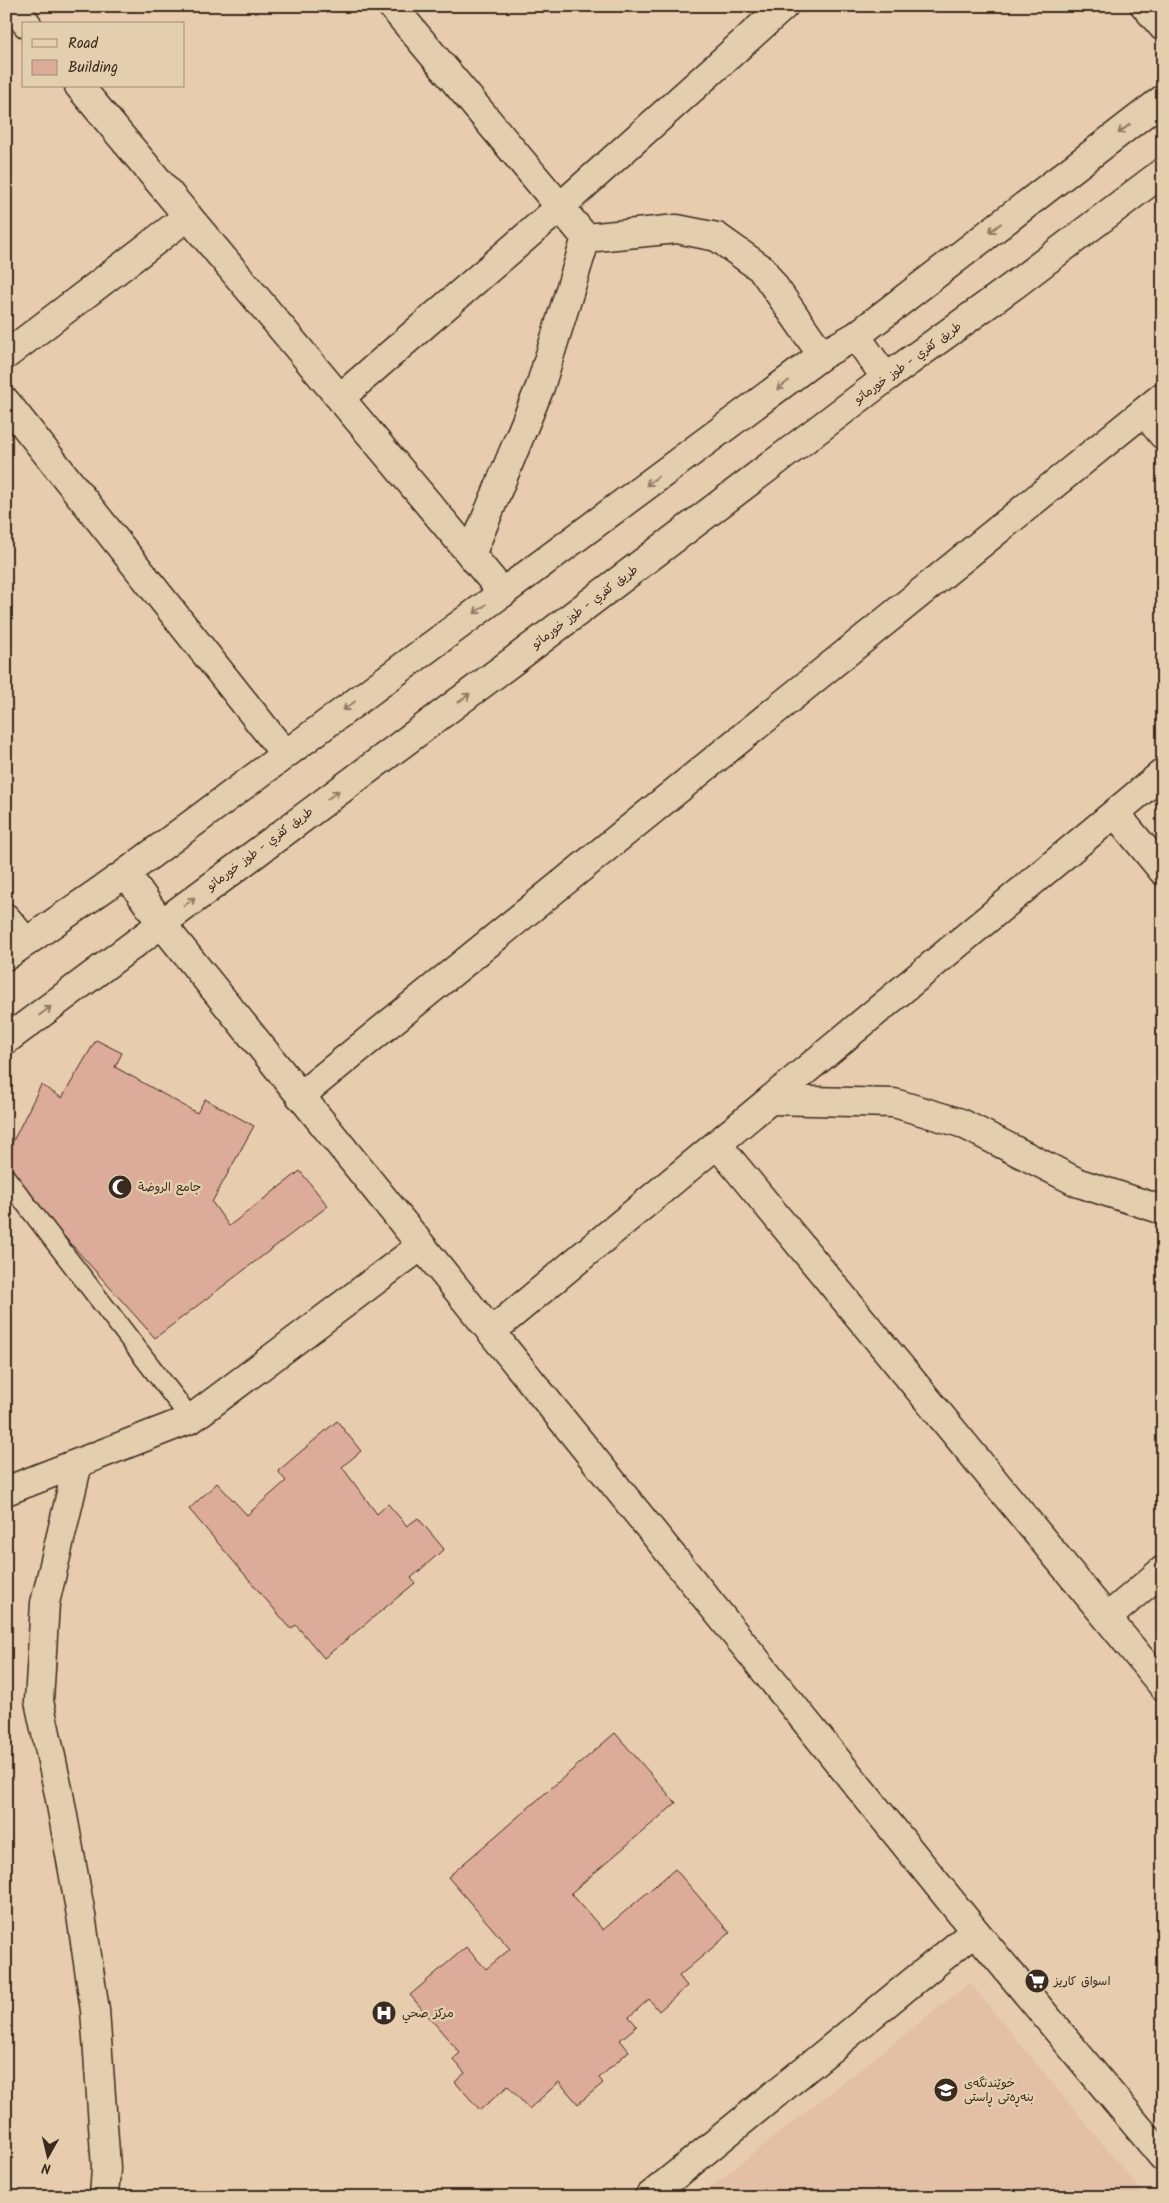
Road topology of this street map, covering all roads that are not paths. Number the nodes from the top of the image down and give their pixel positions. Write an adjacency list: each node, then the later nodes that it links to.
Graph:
1 (12, 6): 5 (street)
2 (392, 6): 10 (street)
3 (784, 6): 10 (street)
4 (1145, 6): 6 (street)
5 (25, 22)
6 (1163, 27)
7 (81, 88): 11 (street)
8 (1163, 99): 13 (street, one-way to 13)
9 (1163, 172): 16 (street, طريق كفري - طوز خورماتو)
10 (559, 208): 12 (street); 17 (street)
11 (188, 216): 14 (street); 17 (street)
12 (586, 238): 15 (street); 21 (street)
13 (856, 336): 15 (street); 16 (street)
14 (6, 356)
15 (822, 356): 22 (street, one-way to 22)
16 (886, 378): 29 (street, طريق كفري - طوز خورماتو, one-way to 16)
17 (340, 398): 21 (street)
18 (6, 402): 23 (street)
19 (1153, 404): 20 (street); 32 (street)
20 (1163, 435)
21 (471, 554): 22 (street)
22 (503, 592): 23 (street, one-way to 23)
23 (286, 754): 27 (street)
24 (1163, 773): 25 (street)
25 (1115, 813): 26 (street); 33 (street)
26 (1163, 871)
27 (126, 873): 29 (street); 30 (street)
28 (6, 918): 30 (street)
29 (161, 923): 31 (street, طريق كفري - طوز خورماتو, one-way to 29); 32 (street)
30 (16, 949)
31 (6, 1040)
32 (300, 1096): 37 (street)
33 (770, 1100): 34 (street); 36 (street)
34 (717, 1144): 38 (street); 43 (street)
35 (6, 1178): 39 (lane)
36 (1163, 1210)
37 (422, 1246): 38 (street); 39 (street)
38 (490, 1332): 45 (street)
39 (191, 1419): 40 (street)
40 (78, 1462): 41 (street); 47 (street)
41 (6, 1491)
42 (1163, 1570): 43 (street)
43 (1107, 1618): 44 (street)
44 (1163, 1686)
45 (975, 1931): 46 (street); 48 (street)
46 (1163, 2157)
47 (104, 2197)
48 (649, 2197)

